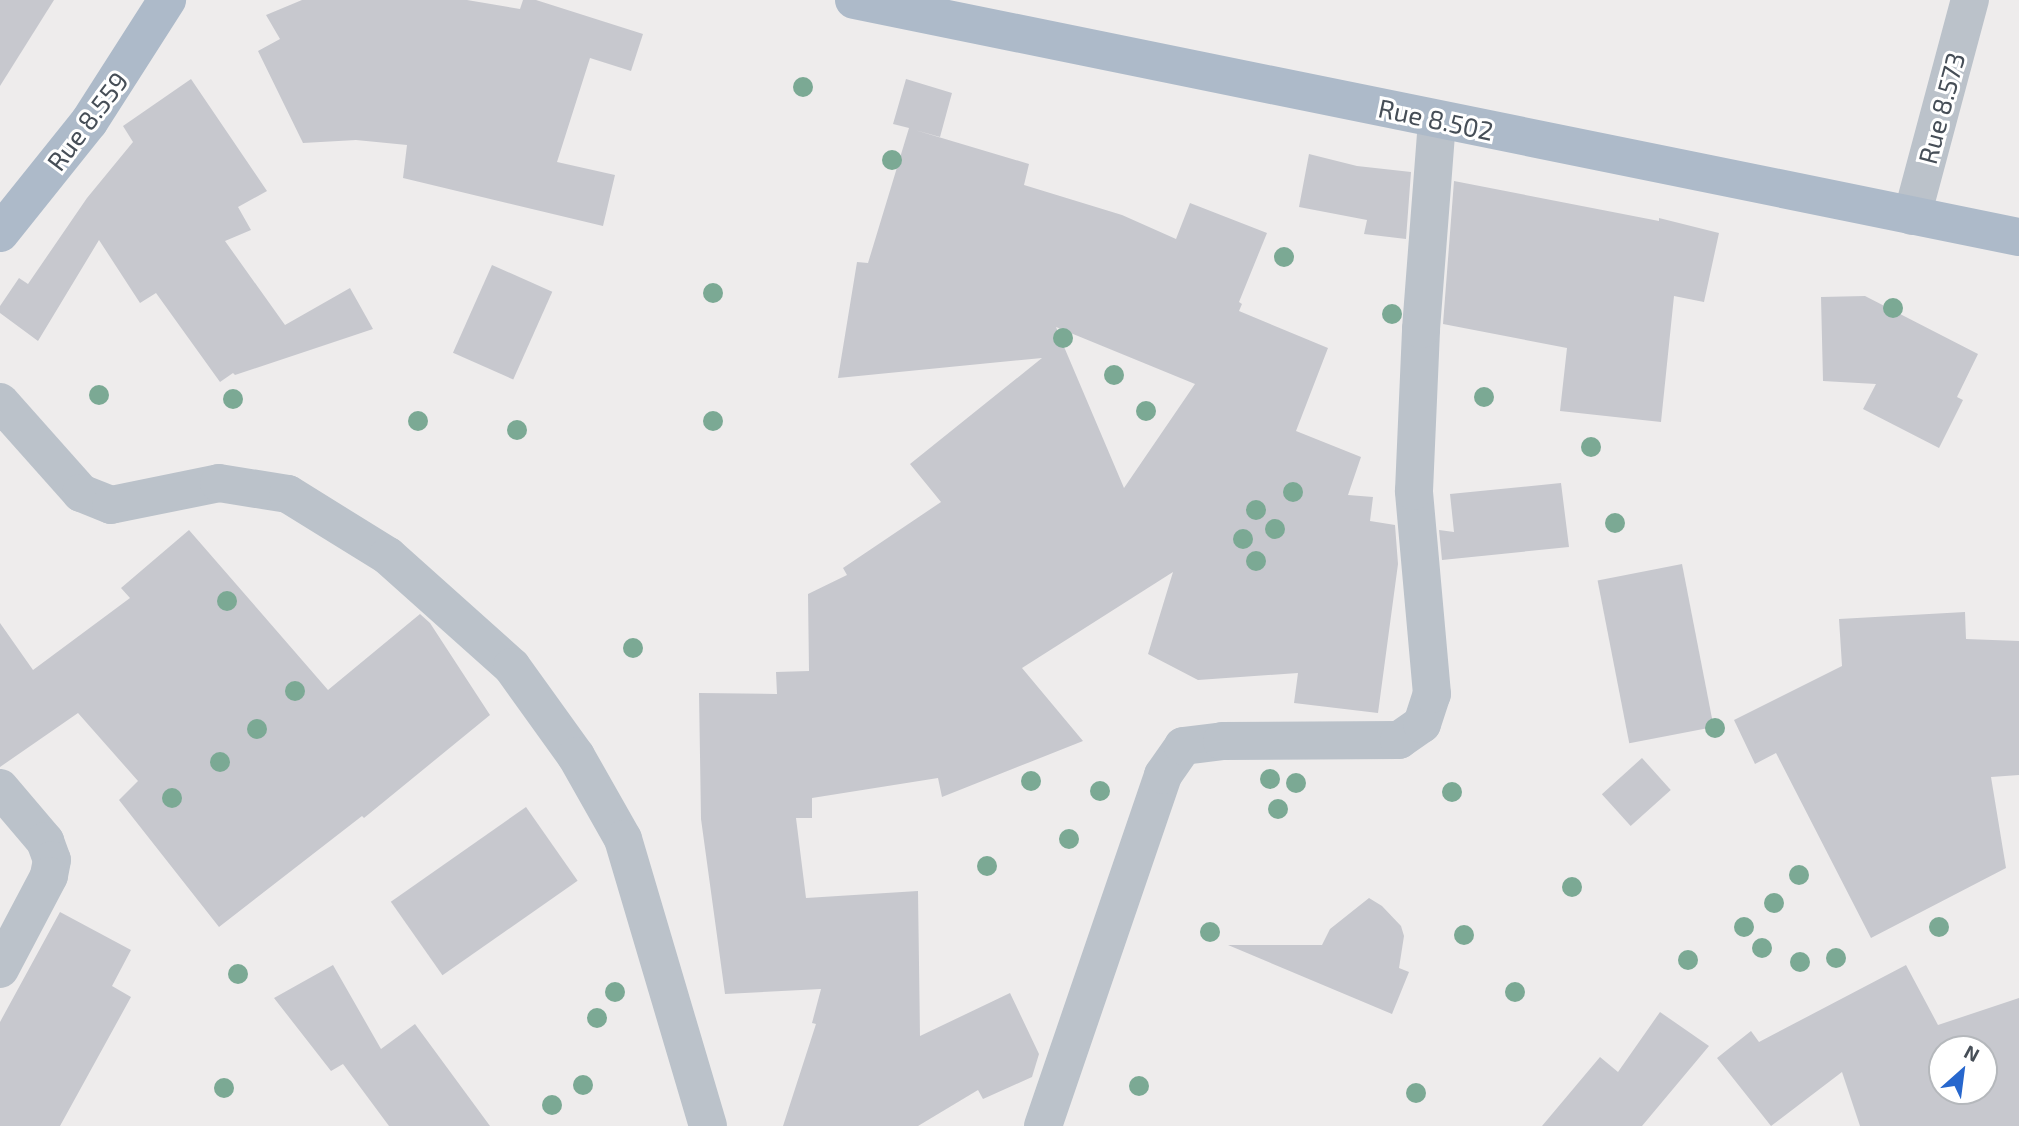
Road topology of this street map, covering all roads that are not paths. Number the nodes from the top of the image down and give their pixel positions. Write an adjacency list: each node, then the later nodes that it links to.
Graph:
1 (854, 0): 4 (main road, Rue 8.502)
2 (1970, 0): 5 (street, Rue 8.573)
3 (167, 1): 6 (main road, Rue 8.559)
4 (1437, 120): 5 (main road, Rue 8.502); 12 (street)
5 (1912, 216): 7 (main road, Rue 8.502)
6 (0, 233)
7 (2019, 237)
8 (0, 402): 11 (street)
9 (0, 788): 10 (street)
10 (0, 969)
11 (708, 1126)
12 (1043, 1126)

